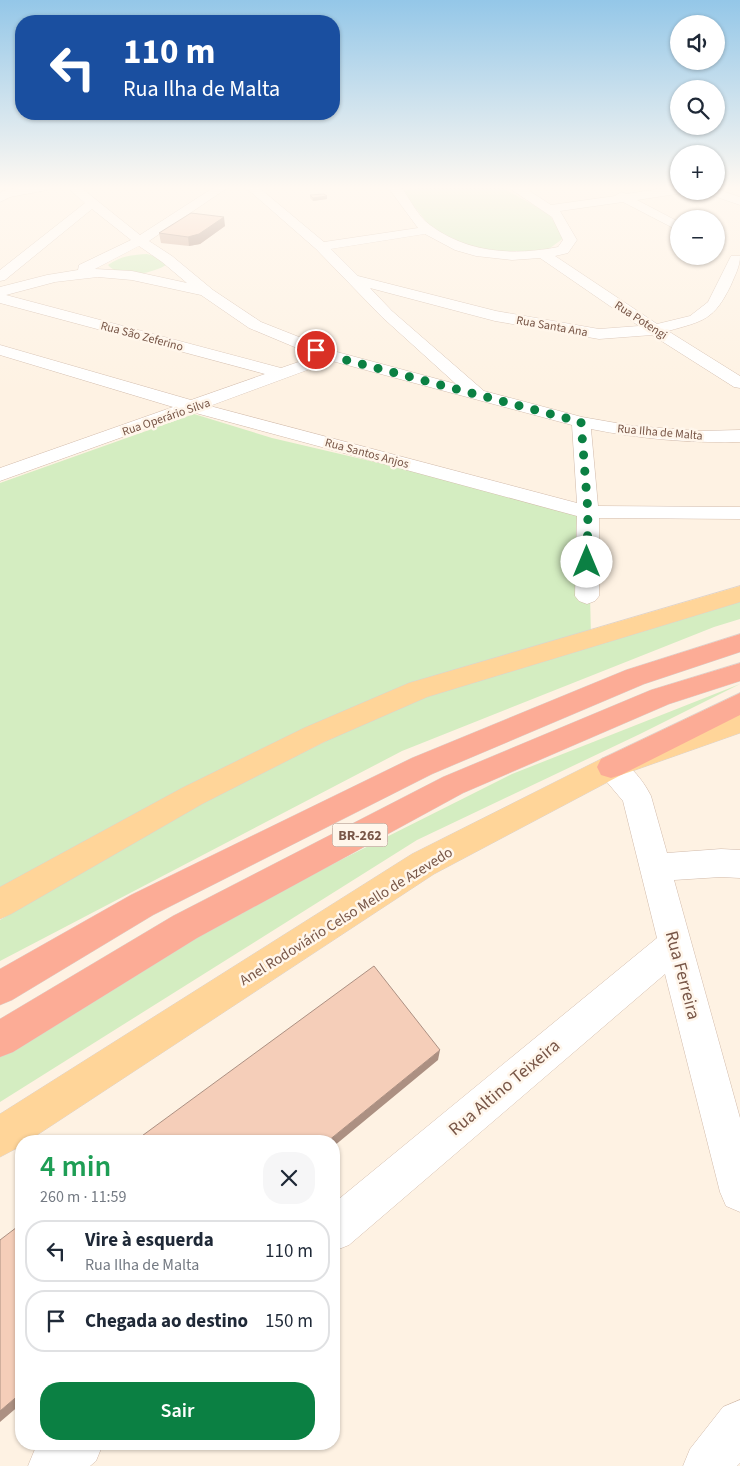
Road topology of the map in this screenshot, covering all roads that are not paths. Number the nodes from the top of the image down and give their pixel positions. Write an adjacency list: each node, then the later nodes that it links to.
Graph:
1 (28, 254): 13 (street)
2 (120, 254): 11 (street)
3 (130, 254): 11 (street)
4 (142, 254): 10 (street)
5 (160, 254): 10 (street, Rua Ilha de Malta)
6 (329, 254): 14 (street)
7 (528, 254): 8 (street)
8 (544, 255): 20 (street, Rua Potengi)
9 (733, 258): 20 (street, Rua Santa Ana)
10 (167, 259): 12 (street); 16 (street, Rua Ilha de Malta)
11 (107, 263): 12 (street); 15 (street)
12 (134, 275): 16 (street)
13 (0, 277)
14 (352, 279): 18 (street, Rua Santa Ana); 19 (street)
15 (0, 292)
16 (208, 294): 22 (street, Rua Ilha de Malta)
17 (0, 298): 23 (street, Rua São Zeferino)
18 (427, 298): 19 (street, Rua Santa Ana); 20 (street, Rua Santa Ana)
19 (386, 314): 25 (street)
20 (655, 330): 24 (street, Rua Potengi)
21 (0, 350): 26 (street, Rua Santos Anjos)
22 (331, 356): 23 (street, Rua Operário Silva); 25 (street, Rua Ilha de Malta)
23 (284, 374): 26 (street, Rua Operário Silva)
24 (740, 383)
25 (480, 396): 27 (street, Rua Ilha de Malta)
26 (194, 407): 29 (street, Rua Operário Silva); 30 (street, Rua Santos Anjos)
27 (581, 422): 28 (street, Rua Ilha de Malta); 30 (street)
28 (740, 436)
29 (4, 470)
30 (588, 512): 31 (street, Rua Santos Anjos); 33 (street)
31 (740, 513)
32 (740, 594): 41 (main road)
33 (587, 596)
34 (740, 643): 43 (highway, BR-262)
35 (740, 672): 44 (highway, BR-262)
36 (740, 703): 38 (highway)
37 (740, 722): 38 (main road, Anel Rodoviário Celso Mello de Azevedo)
38 (611, 767): 40 (street, Rua Ferreira); 45 (main road, Anel Rodoviário Celso Mello de Azevedo)
39 (740, 864): 40 (street)
40 (654, 868): 42 (street, Rua Ferreira)
41 (0, 904)
42 (674, 944): 46 (street, Rua Ferreira); 47 (street, Rua Altino Teixeira)
43 (0, 988)
44 (0, 1039)
45 (0, 1137)
46 (740, 1192)
47 (340, 1225)
48 (740, 1424): 51 (street)
49 (72, 1450): 50 (street)
50 (52, 1466)
51 (707, 1466)

